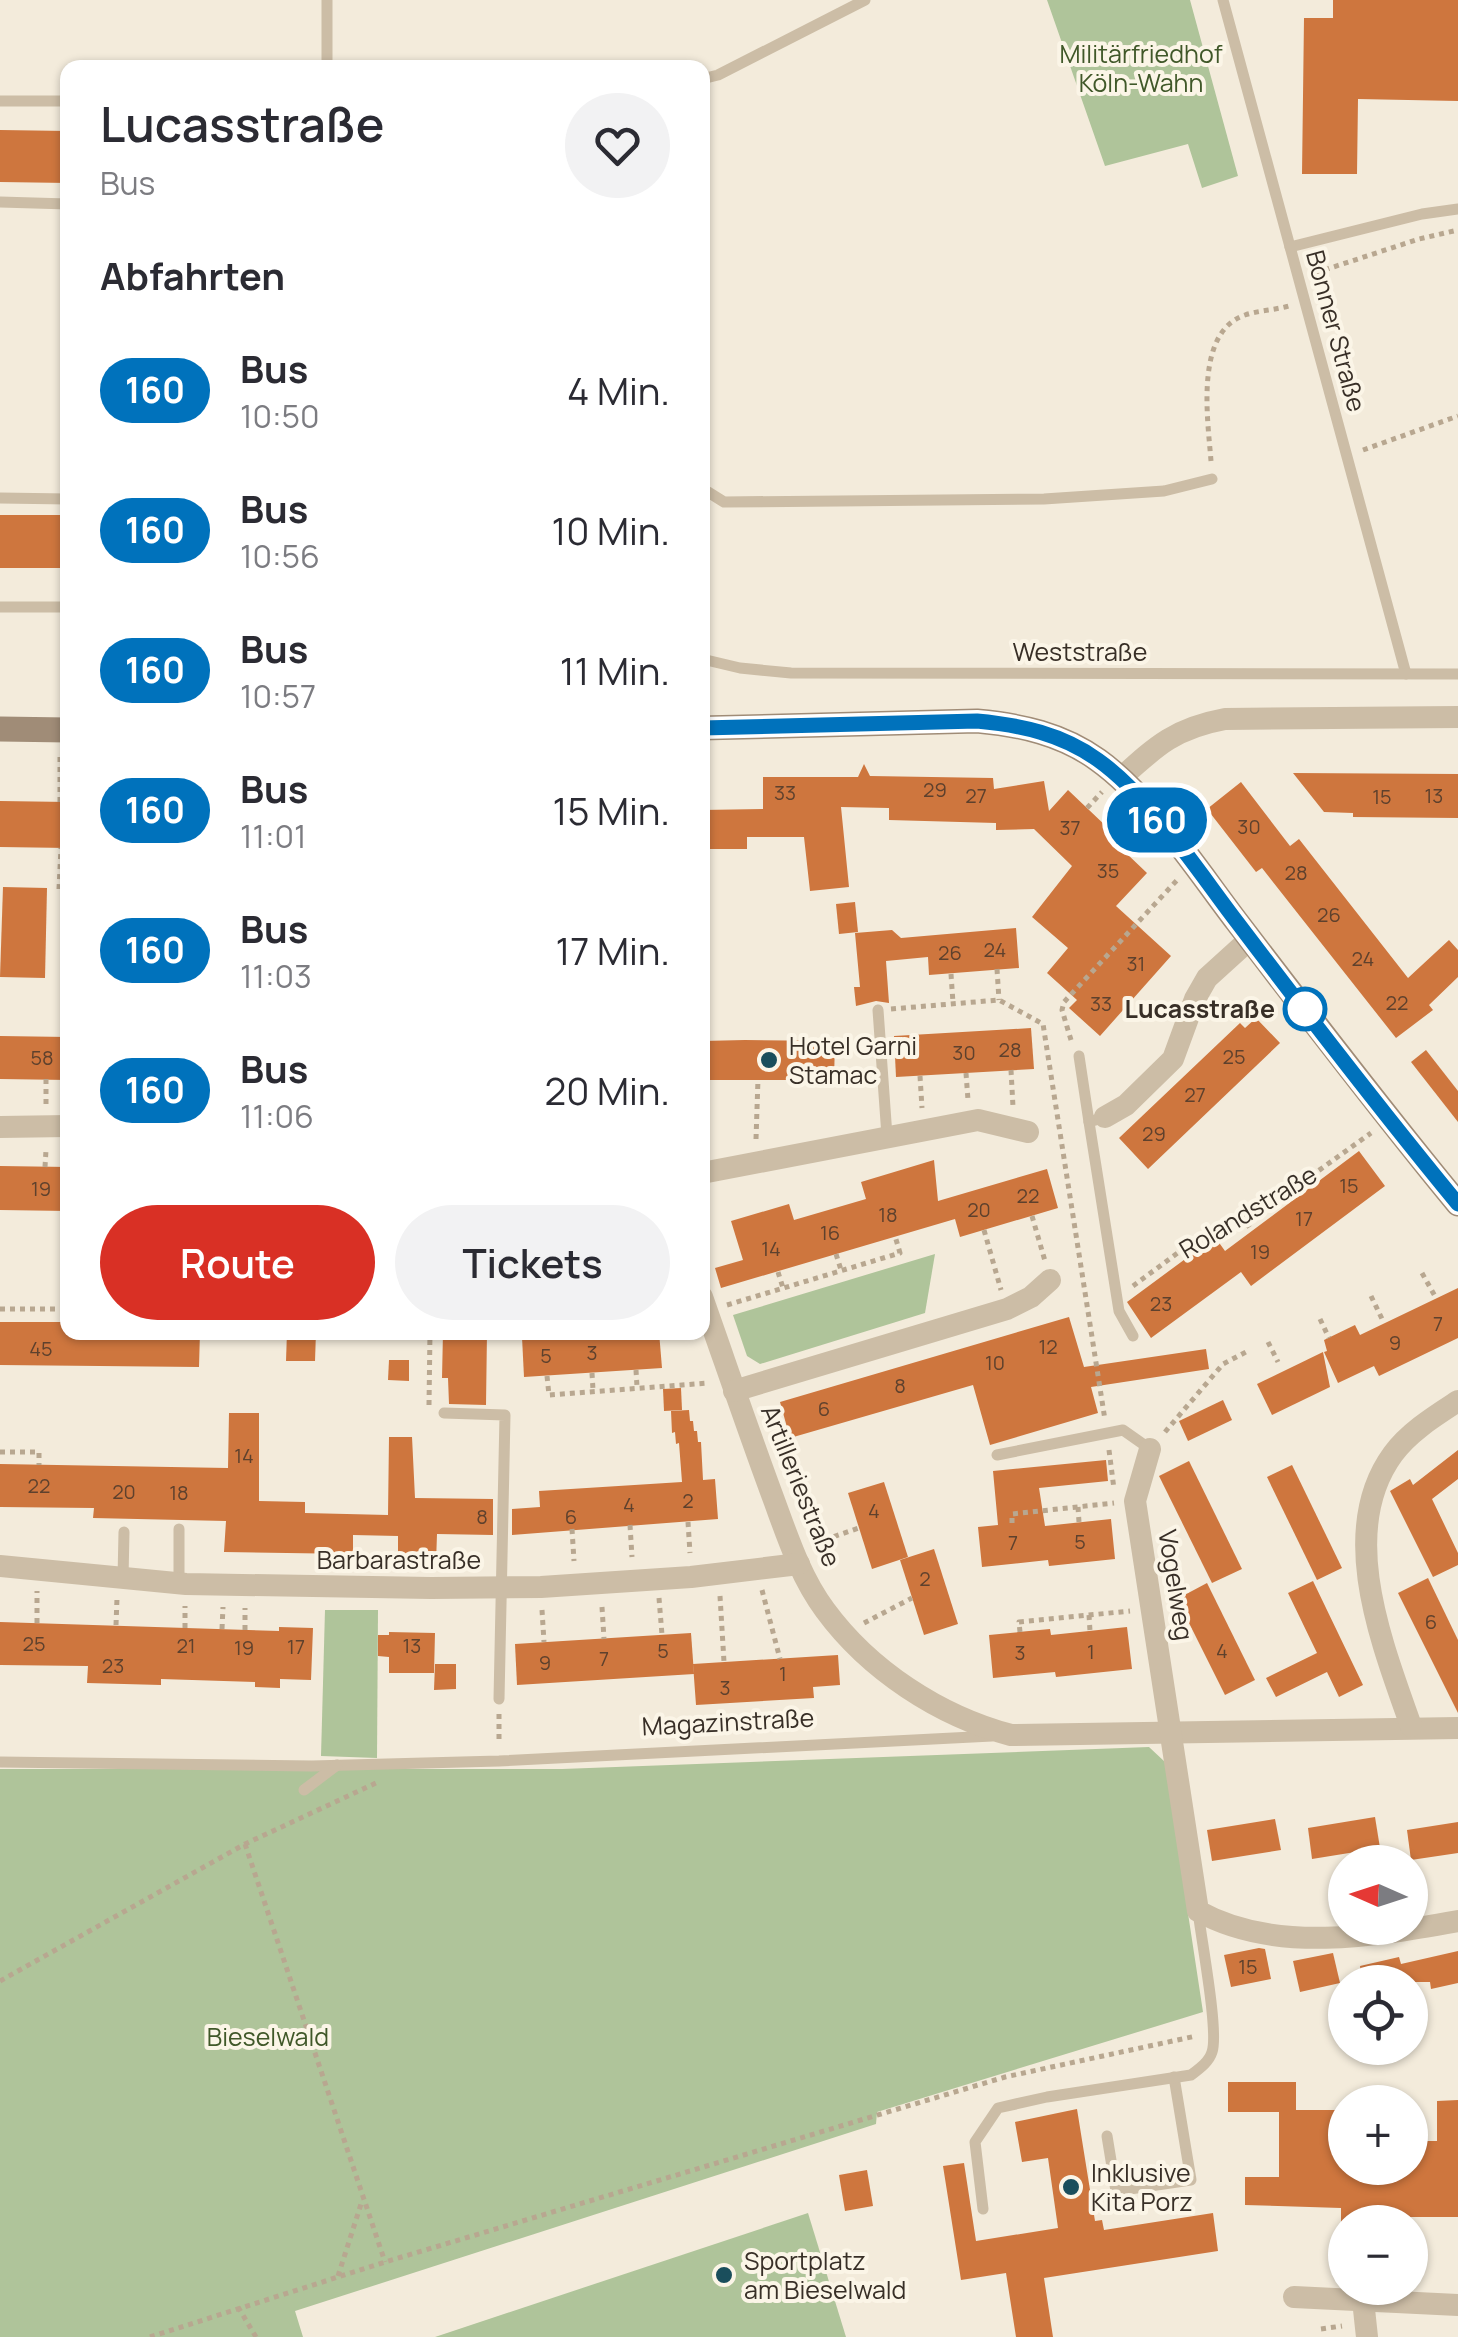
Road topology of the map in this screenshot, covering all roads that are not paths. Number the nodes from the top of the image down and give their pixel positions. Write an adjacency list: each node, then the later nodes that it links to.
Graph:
1 (327, 0): 4 (lane)
2 (865, 0): 5 (lane)
3 (1223, 0): 11 (lane, Bonner Straße)
4 (327, 60)
5 (710, 77)
6 (0, 101): 7 (lane)
7 (60, 102)
8 (0, 202): 9 (lane)
9 (60, 204)
10 (1458, 210): 11 (lane)
11 (1290, 247): 19 (lane, Bonner Straße)
12 (1212, 479): 13 (lane)
13 (710, 493)
14 (0, 498): 15 (lane)
15 (60, 499)
16 (0, 607): 17 (lane)
17 (60, 607)
18 (710, 661): 19 (lane, Weststraße)
19 (1406, 674): 20 (lane, Weststraße)
20 (1458, 674)
21 (1458, 718): 25 (street)
22 (710, 728): 25 (main road)
23 (0, 729): 24 (main road)
24 (60, 737)
25 (1114, 789): 26 (main road)
26 (1250, 939): 29 (street); 35 (main road)
27 (878, 1010): 33 (lane)
28 (1079, 1056): 29 (lane)
29 (1097, 1120): 38 (lane)
30 (60, 1126): 31 (street)
31 (0, 1127)
32 (1021, 1129): 33 (street)
33 (887, 1136): 34 (street)
34 (710, 1171)
35 (1458, 1204)
36 (1050, 1280): 39 (street, Artilleriestraße)
37 (710, 1319): 39 (street, Artilleriestraße)
38 (1133, 1336)
39 (732, 1386): 46 (street, Artilleriestraße)
40 (1458, 1401): 52 (street)
41 (444, 1413): 50 (lane)
42 (1150, 1449): 43 (lane); 54 (street, Vogelweg)
43 (996, 1456)
44 (180, 1529): 49 (lane)
45 (124, 1532): 48 (lane)
46 (796, 1557): 50 (street, Barbarastraße); 55 (street, Artilleriestraße)
47 (0, 1566): 48 (street, Barbarastraße)
48 (123, 1578): 49 (street, Barbarastraße)
49 (179, 1583): 50 (street, Barbarastraße)
50 (500, 1588): 51 (lane)
51 (499, 1699)
52 (1411, 1726): 53 (street, Magazinstraße); 54 (street, Magazinstraße)
53 (1458, 1728)
54 (1171, 1730): 55 (street, Magazinstraße); 59 (street, Vogelweg)
55 (1011, 1736): 57 (lane, Magazinstraße)
56 (0, 1762): 57 (lane, Magazinstraße)
57 (337, 1765): 58 (lane)
58 (304, 1790)
59 (1198, 1912): 60 (street); 61 (lane)
60 (1458, 1922)
61 (1174, 2078): 62 (lane); 63 (lane)
62 (1106, 2136)
63 (983, 2209)
64 (1294, 2297): 65 (street)
65 (1328, 2298)
66 (1428, 2303): 68 (street)
67 (1364, 2305): 69 (street)
68 (1458, 2305)
69 (1367, 2337)

